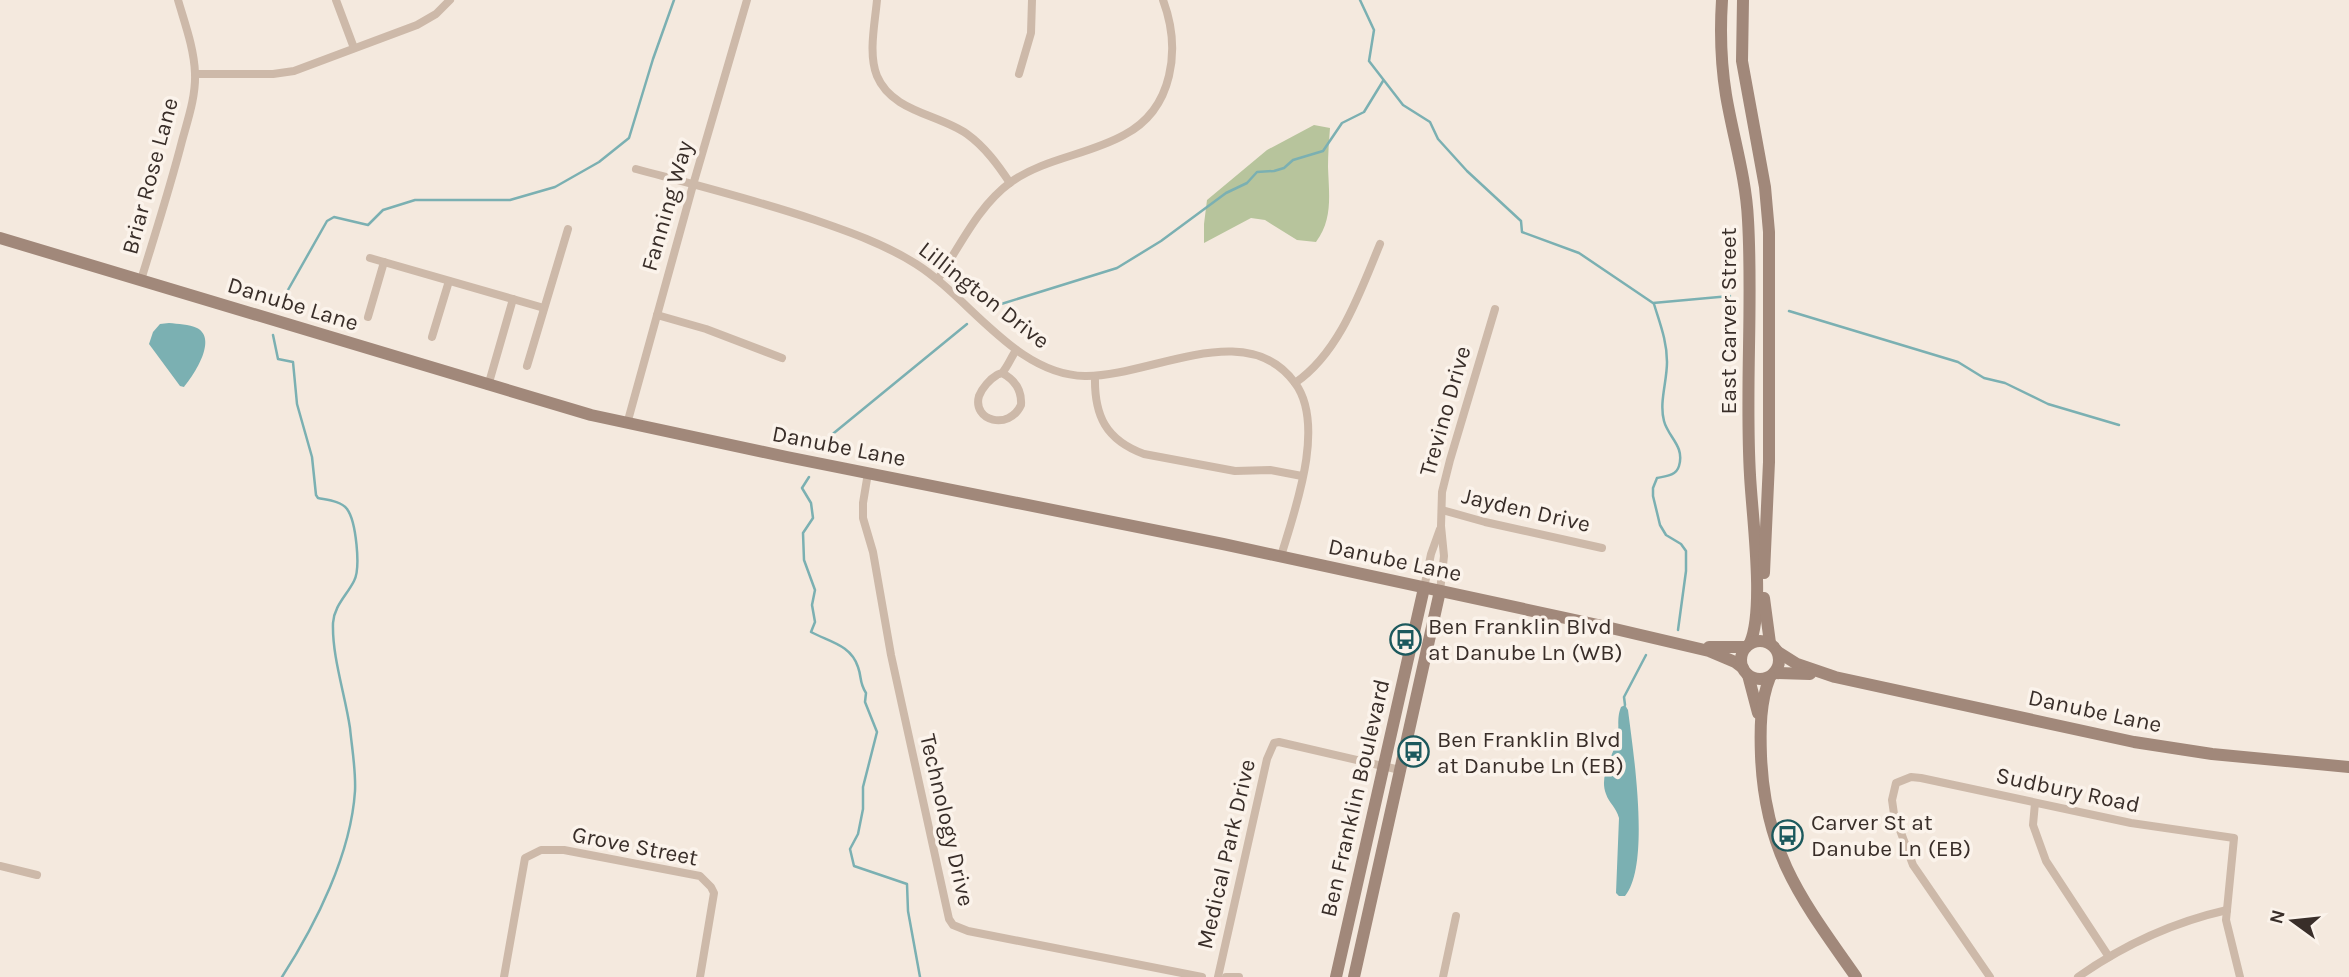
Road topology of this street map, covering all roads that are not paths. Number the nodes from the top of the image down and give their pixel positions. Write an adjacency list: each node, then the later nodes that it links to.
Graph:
1 (178, 0): 11 (street, Briar Rose Lane)
2 (337, 0): 10 (street)
3 (450, 0): 10 (street)
4 (747, 0): 15 (street, Fanning Way)
5 (877, 0): 14 (street)
6 (1032, 0): 12 (street)
7 (1163, 0): 14 (street)
8 (1722, 0): 47 (street, East Carver Street)
9 (1742, 0): 48 (street, East Carver Street)
10 (354, 48): 11 (street)
11 (195, 74): 22 (street, Briar Rose Lane)
12 (1019, 74)
13 (636, 169): 15 (street, Lillington Drive)
14 (1010, 183): 21 (street)
15 (693, 184): 21 (street, Lillington Drive); 27 (street, Fanning Way)
16 (568, 229): 25 (street)
17 (0, 238): 22 (street, Danube Lane)
18 (1380, 244): 35 (street)
19 (370, 258): 20 (street)
20 (384, 262): 23 (street); 28 (street)
21 (938, 279): 30 (street, Lillington Drive)
22 (141, 280): 36 (street, Danube Lane)
23 (449, 281): 24 (street); 29 (street)
24 (513, 299): 25 (street); 36 (street)
25 (544, 308): 32 (street)
26 (1495, 309): 40 (street, Trevino Drive)
27 (657, 315): 31 (street); 37 (street, Fanning Way)
28 (368, 317)
29 (432, 337)
30 (1016, 349): 33 (street); 34 (street, Lillington Drive)
31 (782, 358)
32 (527, 366)
33 (1002, 373): 33 (street)
34 (1095, 376): 35 (street, Lillington Drive); 39 (street)
35 (1295, 383): 39 (street, Lillington Drive)
36 (488, 386): 37 (street, Danube Lane)
37 (627, 424): 38 (street, Danube Lane)
38 (868, 473): 43 (street, Danube Lane); 64 (street, Technology Drive)
39 (1303, 475): 43 (street, Lillington Drive)
40 (1442, 510): 41 (street, Trevino Drive); 42 (street, Jayden Drive)
41 (1441, 526): 44 (street, Trevino Drive); 45 (street, Trevino Drive)
42 (1602, 548)
43 (1281, 556): 44 (street, Danube Lane)
44 (1424, 587): 45 (street, Danube Lane); 53 (street, Ben Franklin Boulevard)
45 (1440, 591): 46 (street, Danube Lane); 55 (street, Ben Franklin Boulevard)
46 (1684, 644): 47 (street, Danube Lane); 49 (street, Danube Lane)
47 (1748, 645): 48 (street); 49 (street)
48 (1774, 648): 50 (street); 51 (street, Danube Lane)
49 (1745, 671): 50 (street); 52 (street)
50 (1772, 675): 51 (street, Danube Lane); 52 (street)
51 (1835, 677): 54 (street, Danube Lane)
52 (1760, 723): 71 (street)
53 (1383, 766): 55 (street, Medical Park Drive); 65 (street, Medical Park Drive); 68 (street, Ben Franklin Boulevard)
54 (2349, 767)
55 (1400, 770): 69 (street, Ben Franklin Boulevard)
56 (2035, 803): 59 (street, Sudbury Road); 61 (street); 72 (street, Sudbury Road)
57 (0, 866): 58 (street)
58 (37, 875)
59 (2227, 910): 61 (street); 74 (street)
60 (1456, 916): 70 (street)
61 (2109, 957): 73 (street)
62 (504, 977): 63 (street, Grove Street)
63 (700, 977)
64 (1202, 977)
65 (1218, 977)
66 (1226, 977): 67 (street)
67 (1239, 977)
68 (1336, 977)
69 (1354, 977)
70 (1443, 977)
71 (1856, 977)
72 (1990, 977)
73 (2078, 977)
74 (2240, 977)

